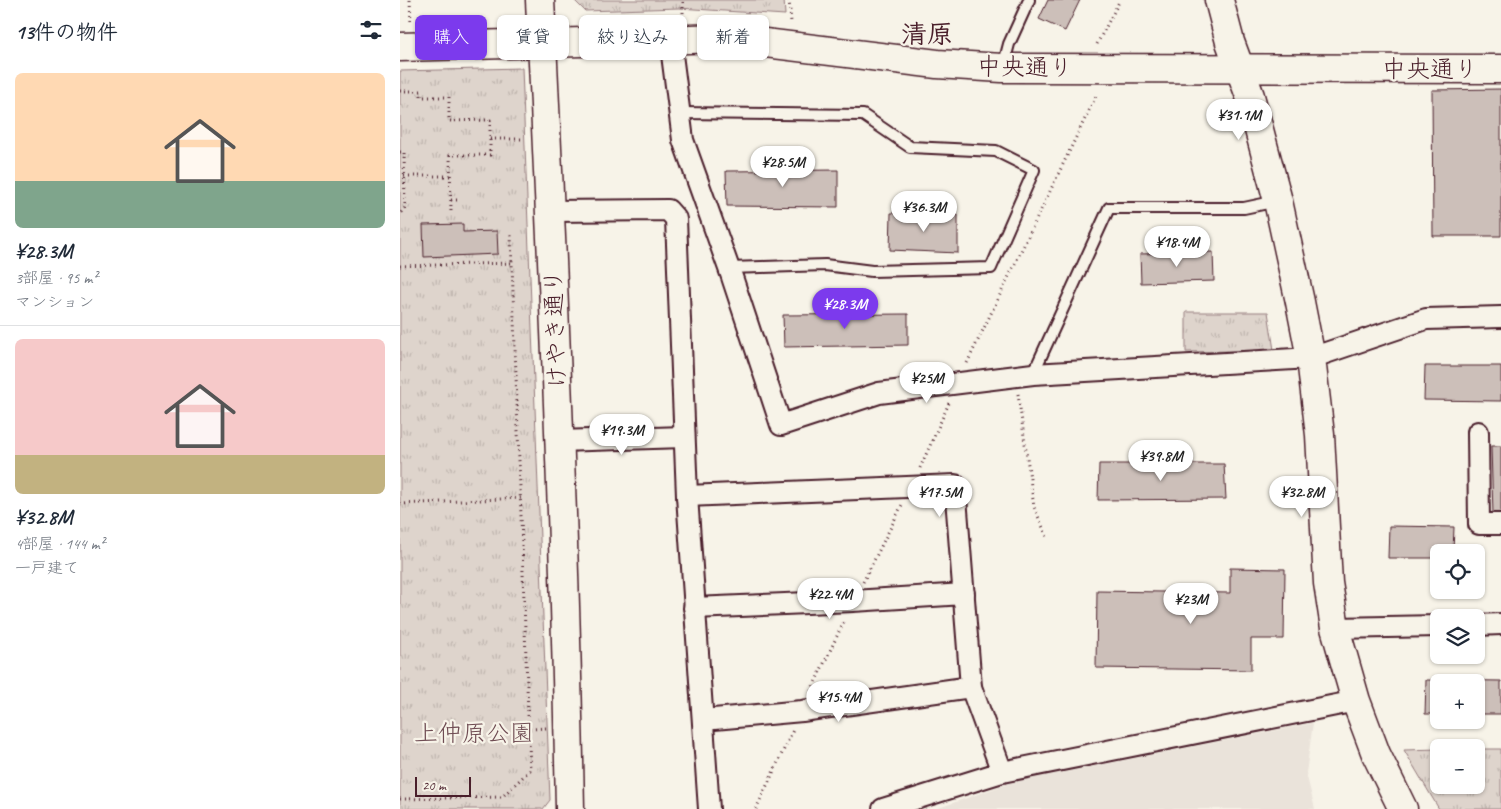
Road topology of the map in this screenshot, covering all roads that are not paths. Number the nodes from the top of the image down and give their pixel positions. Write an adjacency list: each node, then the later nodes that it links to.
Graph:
1 (540, 0): 4 (street, けやき通り)
2 (1028, 0): 10 (lane)
3 (1219, 0): 11 (street)
4 (541, 15)
5 (687, 39): 10 (street, 中央通り)
6 (497, 44): 7 (street, 中央通り)
7 (400, 46)
8 (544, 60): 15 (street, けやき通り)
9 (673, 60): 13 (street)
10 (1002, 68): 11 (street, 中央通り)
11 (1240, 69): 12 (street, 中央通り); 14 (street)
12 (1501, 69)
13 (679, 113): 16 (street); 16 (lane)
14 (1278, 201): 18 (street); 19 (lane)
15 (550, 211): 21 (street); 22 (street, けやき通り)
16 (728, 268): 19 (street)
17 (1501, 318): 18 (street)
18 (1311, 358): 19 (street); 30 (street)
19 (1024, 374)
20 (1478, 432): 24 (street)
21 (684, 437): 22 (street); 23 (street)
22 (559, 441): 35 (street, けやき通り)
23 (687, 496): 25 (street); 26 (street)
24 (1501, 524)
25 (964, 594): 26 (street); 31 (street)
26 (694, 608): 33 (street)
27 (1501, 624): 28 (street)
28 (1485, 625)
29 (1430, 626): 30 (street)
30 (1335, 628): 32 (street)
31 (971, 687): 33 (street); 34 (street)
32 (1356, 702): 34 (street); 38 (street)
33 (703, 720): 36 (street)
34 (1002, 772): 37 (street)
35 (570, 809)
36 (709, 809)
37 (885, 809)
38 (1403, 809)

